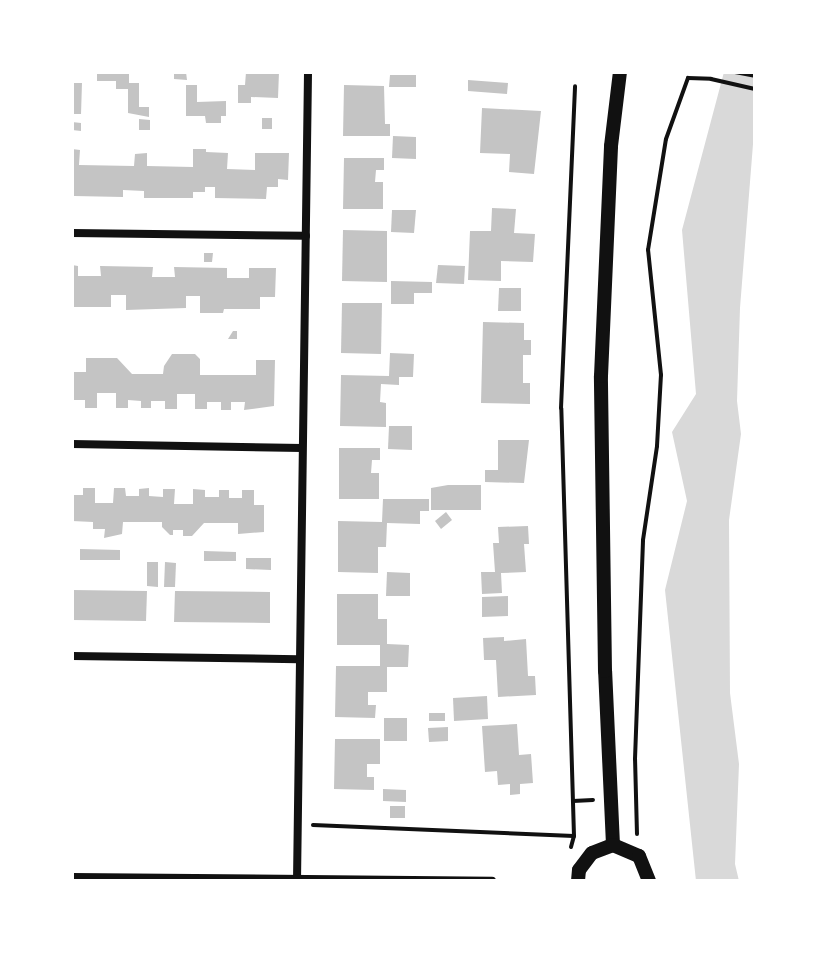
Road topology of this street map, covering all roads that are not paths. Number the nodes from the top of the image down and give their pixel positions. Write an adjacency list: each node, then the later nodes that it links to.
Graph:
1 (308, 72): 4 (street)
2 (620, 72): 9 (street)
3 (72, 233): 4 (street)
4 (306, 236): 6 (street)
5 (72, 444): 6 (street)
6 (302, 448): 8 (street)
7 (72, 656): 8 (street)
8 (298, 659): 11 (street)
9 (613, 845): 13 (street); 14 (street)
10 (72, 877): 11 (street)
11 (297, 880): 12 (street)
12 (492, 881)
13 (578, 881)
14 (649, 881)

